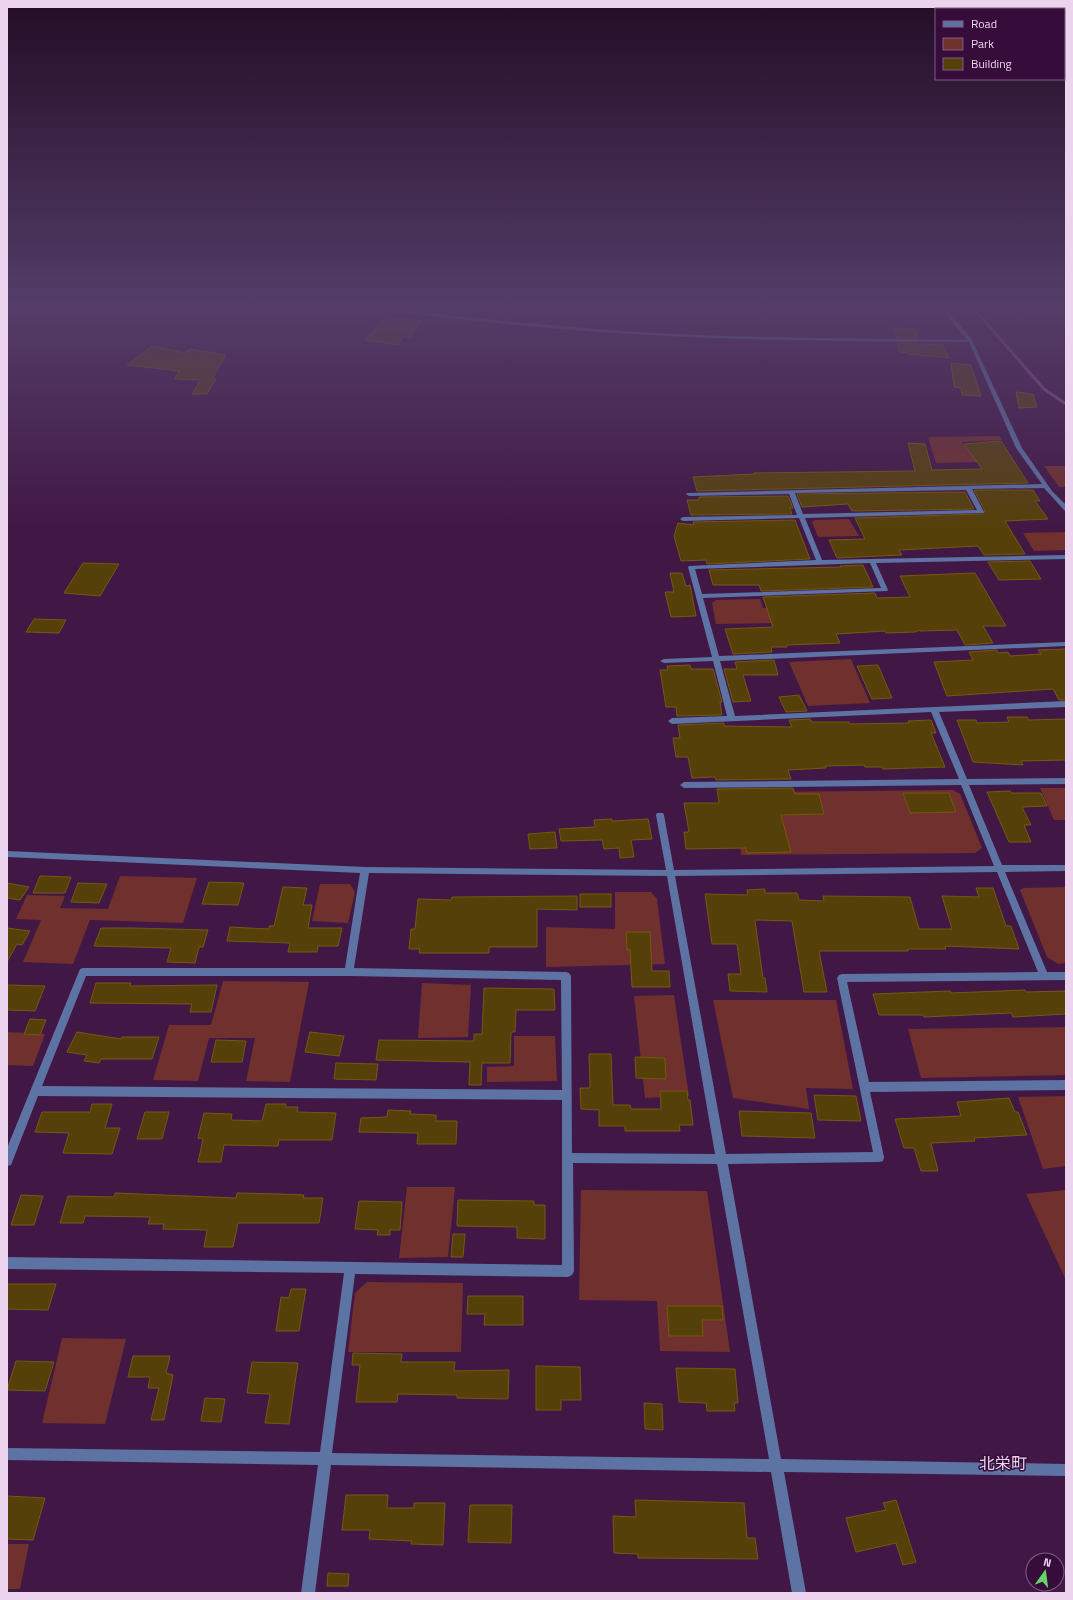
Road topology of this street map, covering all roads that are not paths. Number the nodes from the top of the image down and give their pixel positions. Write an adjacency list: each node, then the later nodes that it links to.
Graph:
1 (987, 379): 2 (street)
2 (1046, 486): 3 (street); 6 (street)
3 (968, 488): 4 (street); 7 (street)
4 (791, 492): 5 (street); 7 (street)
5 (689, 494)
6 (1066, 509)
7 (802, 516): 8 (street); 11 (street)
8 (683, 519)
9 (1066, 557): 10 (street)
10 (872, 561): 11 (street); 12 (street)
11 (820, 562): 12 (street)
12 (699, 596): 14 (street)
13 (1066, 644): 14 (street)
14 (716, 659): 15 (street); 18 (street)
15 (664, 661)
16 (1066, 704): 17 (street)
17 (934, 710): 18 (street); 21 (street)
18 (732, 719): 19 (street)
19 (672, 721)
20 (1066, 781): 21 (street)
21 (963, 782): 22 (street); 26 (street)
22 (684, 784)
23 (660, 815): 28 (street)
24 (7, 854): 27 (street)
25 (1066, 868): 26 (street)
26 (999, 869): 28 (street); 30 (street)
27 (364, 870): 28 (street); 29 (street)
28 (671, 873): 38 (street)
29 (349, 972): 34 (street); 35 (street)
30 (1044, 976): 31 (street); 33 (street)
31 (1066, 976)
32 (1066, 1084): 33 (street)
33 (865, 1087): 38 (street)
34 (35, 1091): 35 (street); 36 (street)
35 (566, 1095): 37 (street)
36 (8, 1155)
37 (567, 1158): 38 (street); 40 (street)
38 (722, 1159): 43 (street)
39 (7, 1263): 40 (street)
40 (350, 1268): 42 (street)
41 (7, 1454): 42 (street)
42 (324, 1459): 43 (street); 45 (street)
43 (777, 1466): 44 (street); 46 (street)
44 (1066, 1470)
45 (308, 1593)
46 (799, 1593)

